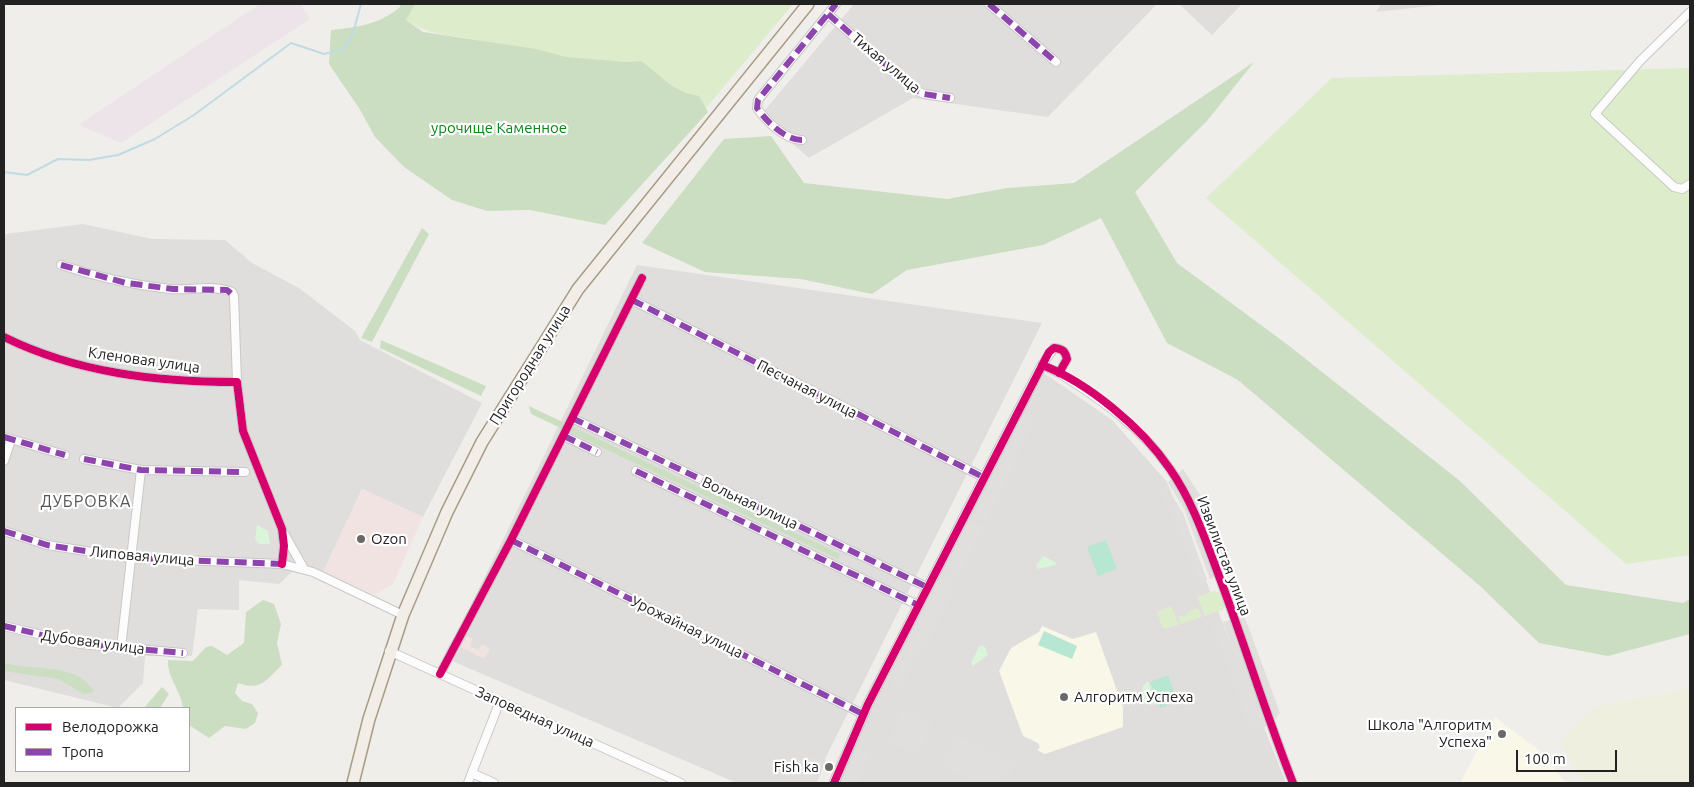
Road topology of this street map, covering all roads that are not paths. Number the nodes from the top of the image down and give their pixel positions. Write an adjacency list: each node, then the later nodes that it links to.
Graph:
1 (808, 4): 36 (main road, Пригородная улица)
2 (836, 4): 5 (street)
3 (989, 4): 6 (street)
4 (1690, 12): 9 (street)
5 (828, 14): 7 (street, Тихая улица); 8 (street)
6 (1056, 62)
7 (950, 98)
8 (802, 140)
9 (1690, 184)
10 (61, 265): 16 (street)
11 (642, 278): 12 (street)
12 (632, 300): 17 (street); 27 (street, Песчаная улица)
13 (4, 338): 16 (street, Кленовая улица)
14 (1042, 365): 15 (street, Извилистая улица); 15 (street); 27 (street)
15 (1059, 373): 50 (street, Извилистая улица)
16 (237, 382): 28 (street)
17 (572, 418): 18 (street); 34 (street, Вольная улица)
18 (564, 436): 20 (street); 30 (street)
19 (8, 438): 21 (street); 23 (street)
20 (597, 452)
21 (65, 454)
22 (84, 460): 24 (street)
23 (4, 461)
24 (141, 470): 26 (street); 31 (street)
25 (636, 471): 35 (street, Вольная улица)
26 (246, 472)
27 (983, 477): 34 (street)
28 (282, 529): 32 (street); 33 (street)
29 (4, 531): 31 (street, Липовая улица)
30 (511, 540): 41 (street); 43 (street, Урожайная улица)
31 (131, 558): 32 (street, Липовая улица); 38 (street)
32 (282, 564): 33 (street, Липовая улица)
33 (304, 569): 36 (street, Липовая улица)
34 (927, 587): 35 (street)
35 (918, 605): 43 (street)
36 (403, 615): 39 (main road, Пригородная улица)
37 (4, 626): 38 (street, Дубовая улица)
38 (121, 648): 40 (street, Дубовая улица)
39 (389, 651): 41 (street, Заповедная улица); 45 (main road, Пригородная улица)
40 (183, 653)
41 (440, 674): 42 (street, Заповедная улица)
42 (500, 701): 44 (street); 48 (street, Заповедная улица)
43 (863, 714): 49 (street)
44 (472, 773): 46 (street); 47 (street)
45 (353, 783)
46 (468, 783)
47 (494, 783)
48 (681, 783)
49 (834, 783)
50 (1293, 783)

